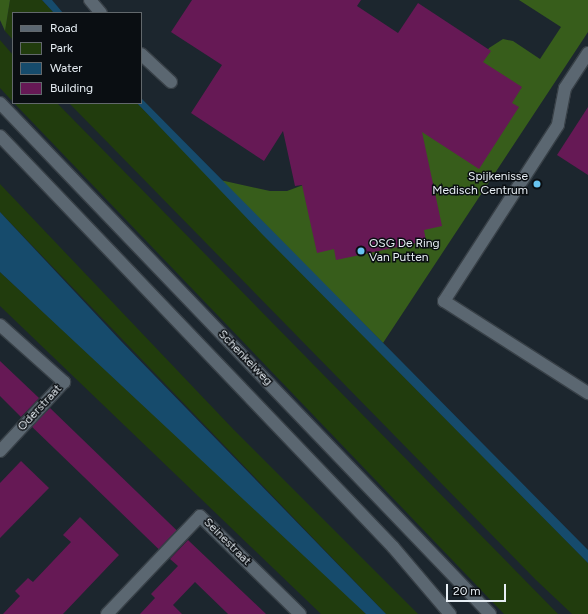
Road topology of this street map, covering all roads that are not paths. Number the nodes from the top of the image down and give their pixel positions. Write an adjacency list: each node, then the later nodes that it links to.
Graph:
1 (90, 0): 2 (main road)
2 (100, 12)
3 (588, 54): 9 (main road)
4 (142, 55): 5 (main road)
5 (171, 82)
6 (0, 103): 14 (main road, Schenkelweg)
7 (0, 136): 13 (main road, Schenkelweg)
8 (0, 325): 10 (main road, Oderstraat)
9 (588, 393)
10 (0, 451)
11 (107, 614): 12 (main road, Seinestraat)
12 (300, 614)
13 (450, 614)
14 (490, 614)

